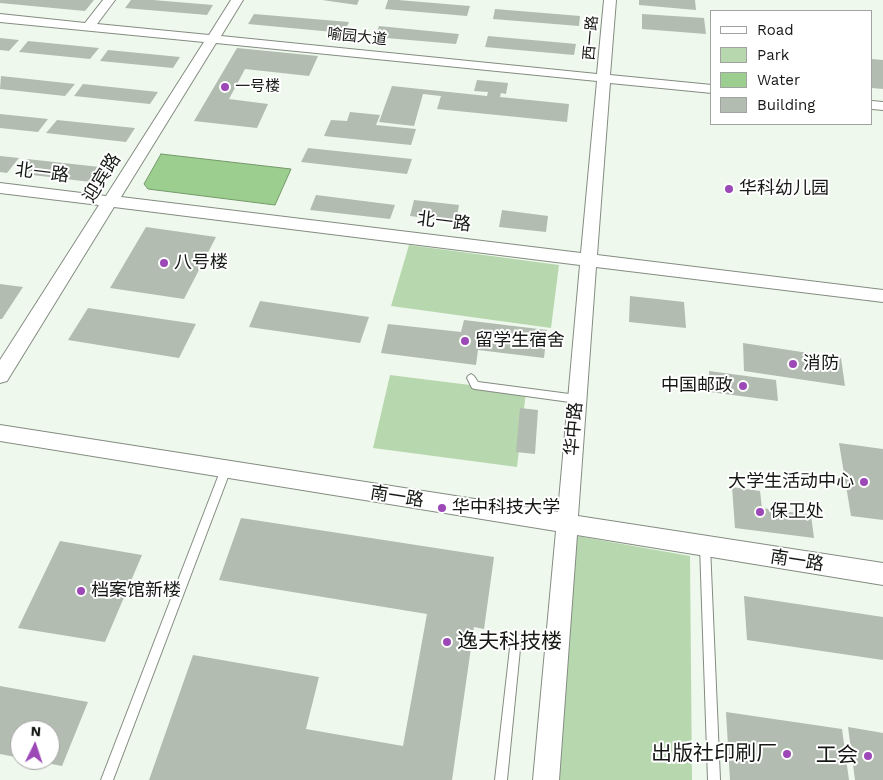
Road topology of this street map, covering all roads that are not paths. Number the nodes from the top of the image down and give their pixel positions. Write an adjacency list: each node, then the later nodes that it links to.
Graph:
1 (109, 0): 5 (street)
2 (237, 0): 6 (street, 迎宾路)
3 (610, 0): 7 (street, 西一路)
4 (0, 18): 5 (street, 喻园大道)
5 (88, 27): 6 (street, 喻园大道)
6 (213, 39): 7 (street, 喻园大道); 10 (street, 迎宾路)
7 (603, 78): 8 (street, 喻园大道); 11 (street, 华中路)
8 (710, 89)
9 (0, 188): 10 (street, 北一路)
10 (111, 201): 11 (street, 北一路); 13 (street, 迎宾路)
11 (588, 260): 12 (street, 北一路); 15 (street, 华中路)
12 (883, 296)
13 (0, 376)
14 (471, 378): 15 (lane)
15 (577, 399): 18 (street, 华中路)
16 (0, 433): 17 (street, 南一路)
17 (226, 470): 18 (street, 南一路); 22 (lane)
18 (567, 524): 19 (street, 南一路); 24 (street, 华中路)
19 (705, 546): 20 (street, 南一路); 25 (lane)
20 (883, 574)
21 (516, 639): 23 (lane)
22 (107, 780)
23 (501, 780)
24 (546, 780)
25 (714, 780)

